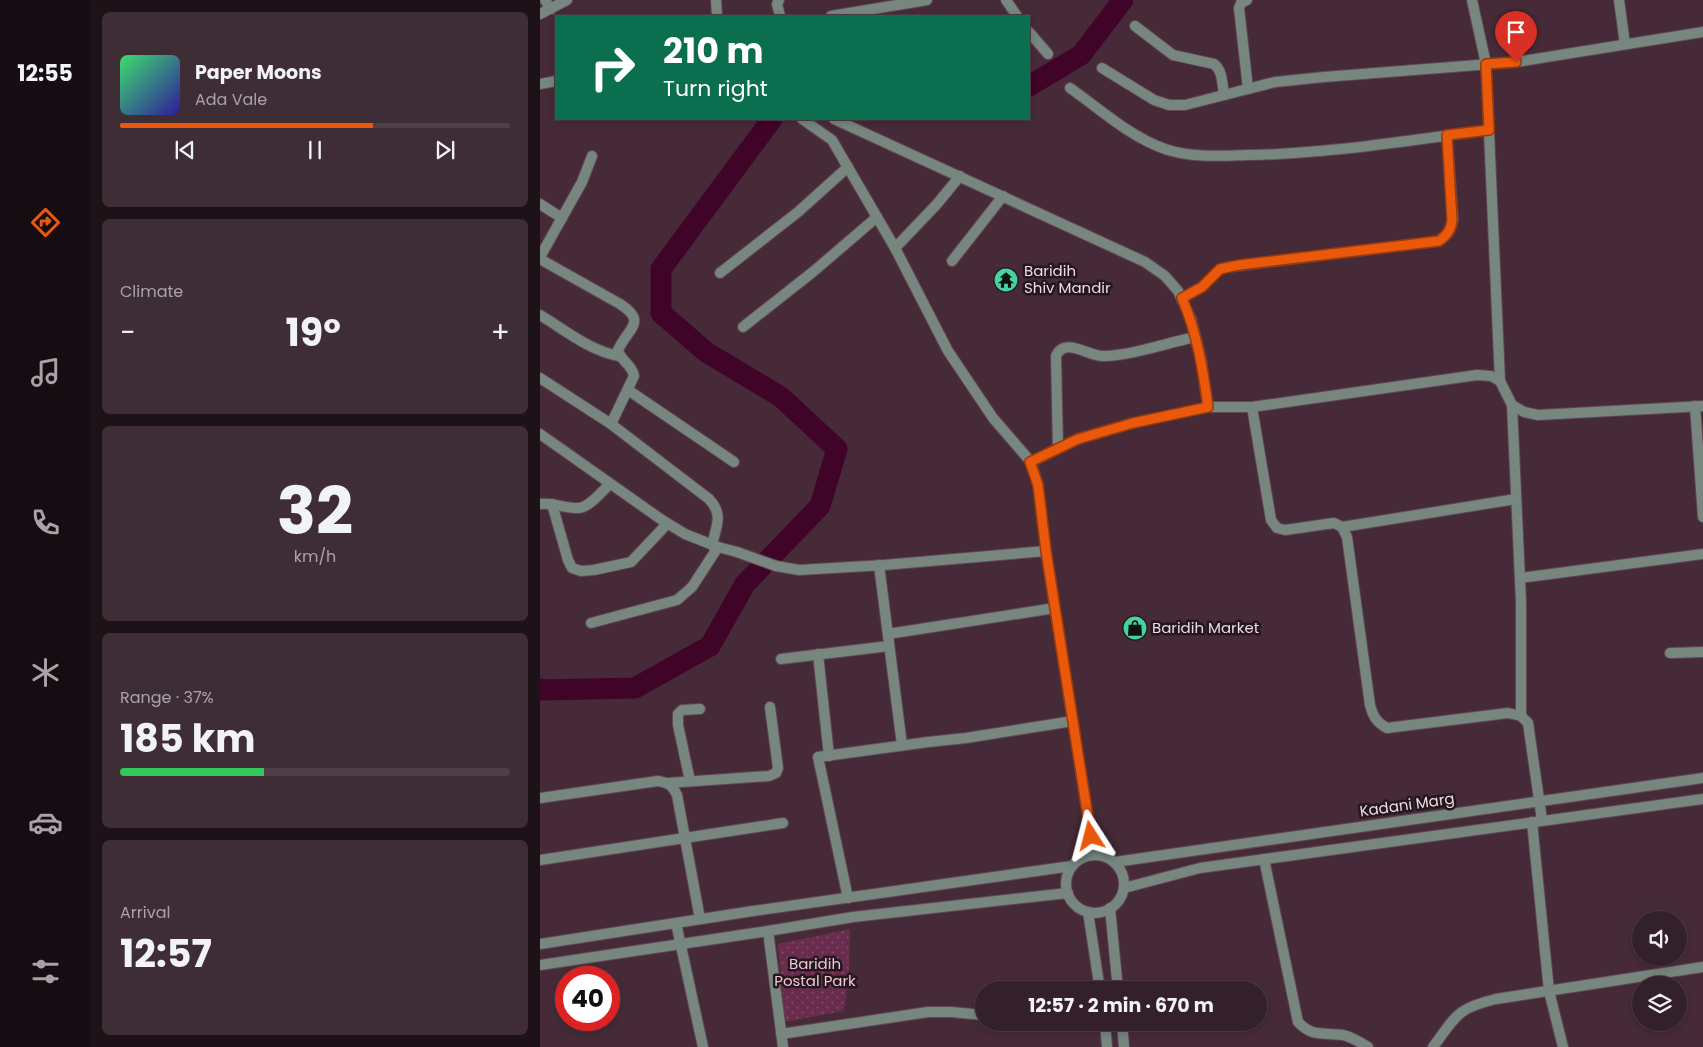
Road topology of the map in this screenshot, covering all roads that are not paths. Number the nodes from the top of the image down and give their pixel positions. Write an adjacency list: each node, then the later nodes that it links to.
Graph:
1 (567, 0): 9 (street)
2 (779, 0): 11 (street)
3 (928, 0): 8 (street)
4 (1006, 0): 13 (street)
5 (1247, 0): 24 (street)
6 (1472, 0): 19 (street)
7 (1619, 0): 17 (street)
8 (911, 1): 12 (street)
9 (548, 4): 10 (street)
10 (540, 14)
11 (780, 15)
12 (836, 15)
13 (1016, 15)
14 (1135, 26): 25 (street)
15 (1703, 32): 17 (street)
16 (1030, 33): 18 (street)
17 (1625, 44): 19 (street)
18 (1048, 54)
19 (1486, 64): 24 (street); 28 (street)
20 (1102, 68): 25 (street)
21 (555, 81): 22 (street)
22 (540, 84)
23 (1070, 88): 29 (street)
24 (1248, 89): 25 (street)
25 (1224, 95)
26 (803, 120): 31 (street)
27 (836, 120): 32 (street)
28 (1489, 130): 29 (street); 47 (street)
29 (1447, 135): 41 (street)
30 (592, 156): 35 (street)
31 (848, 167): 36 (street); 40 (street)
32 (960, 176): 33 (street); 37 (street)
33 (1003, 196): 39 (street); 41 (street)
34 (540, 204): 35 (street)
35 (562, 218): 38 (street)
36 (876, 218): 37 (street); 43 (street)
37 (895, 248): 57 (street)
38 (540, 258): 45 (street)
39 (952, 261)
40 (720, 273)
41 (1182, 298): 44 (street)
42 (540, 315): 45 (street)
43 (744, 327)
44 (1196, 337): 51 (street); 55 (street)
45 (619, 356): 48 (street)
46 (540, 378): 53 (street)
47 (1500, 381): 49 (street); 52 (street)
48 (628, 390): 53 (street); 56 (street)
49 (1512, 405): 50 (street); 59 (street)
50 (1699, 406): 62 (street)
51 (1208, 407): 52 (street); 55 (street)
52 (1252, 407): 64 (street)
53 (610, 424): 65 (street)
54 (540, 434): 58 (street)
55 (1058, 449): 57 (street)
56 (734, 462)
57 (1030, 462): 66 (street)
58 (610, 484): 61 (street); 63 (street)
59 (1516, 499): 64 (street); 69 (street)
60 (540, 504): 61 (street)
61 (552, 504): 63 (street)
62 (1703, 518)
63 (667, 524): 65 (street)
64 (1342, 527): 80 (street)
65 (715, 546): 68 (street); 71 (street)
66 (1046, 551): 68 (street); 70 (street)
67 (1703, 554): 69 (street)
68 (879, 565): 72 (street)
69 (1520, 578): 80 (street)
70 (1055, 608): 72 (street); 81 (street)
71 (591, 623)
72 (888, 634): 73 (street)
73 (889, 646): 76 (street); 82 (street)
74 (1670, 652): 75 (street)
75 (1703, 652)
76 (818, 654): 77 (street); 83 (street)
77 (781, 659)
78 (770, 708): 85 (street)
79 (700, 709): 85 (street)
80 (1521, 716): 89 (street)
81 (1073, 722): 82 (street); 93 (street)
82 (902, 745): 83 (street)
83 (829, 756): 100 (street)
84 (1703, 778): 89 (street, Kadani Marg)
85 (690, 781): 86 (street)
86 (668, 782): 87 (street); 92 (street)
87 (540, 798)
88 (1703, 798): 90 (street)
89 (1539, 801): 90 (street); 96 (street, Kadani Marg)
90 (1537, 821): 94 (street); 112 (street)
91 (784, 823): 92 (street)
92 (685, 837): 95 (street); 103 (street)
93 (1094, 855): 96 (street); 97 (street)
94 (1264, 859): 98 (street); 121 (street)
95 (540, 860)
96 (1115, 862): 98 (street)
97 (1072, 866): 99 (street); 100 (street)
98 (1124, 888): 101 (street)
99 (1068, 893): 102 (street); 105 (street)
100 (848, 898): 103 (street)
101 (1110, 908): 102 (street); 111 (street)
102 (1088, 912): 110 (street)
103 (700, 919): 104 (street)
104 (676, 923): 106 (street); 107 (street)
105 (768, 931): 106 (street); 116 (street)
106 (680, 943): 108 (street); 117 (street)
107 (540, 944)
108 (540, 965)
109 (1703, 967): 112 (street)
110 (1099, 981)
111 (1117, 981)
112 (1549, 991): 122 (street); 123 (street)
113 (975, 1014): 116 (street)
114 (1106, 1031): 119 (street)
115 (1123, 1031): 120 (street)
116 (781, 1034): 118 (street)
117 (703, 1047)
118 (783, 1047)
119 (1107, 1047)
120 (1124, 1047)
121 (1368, 1047)
122 (1433, 1047)
123 (1563, 1047)

